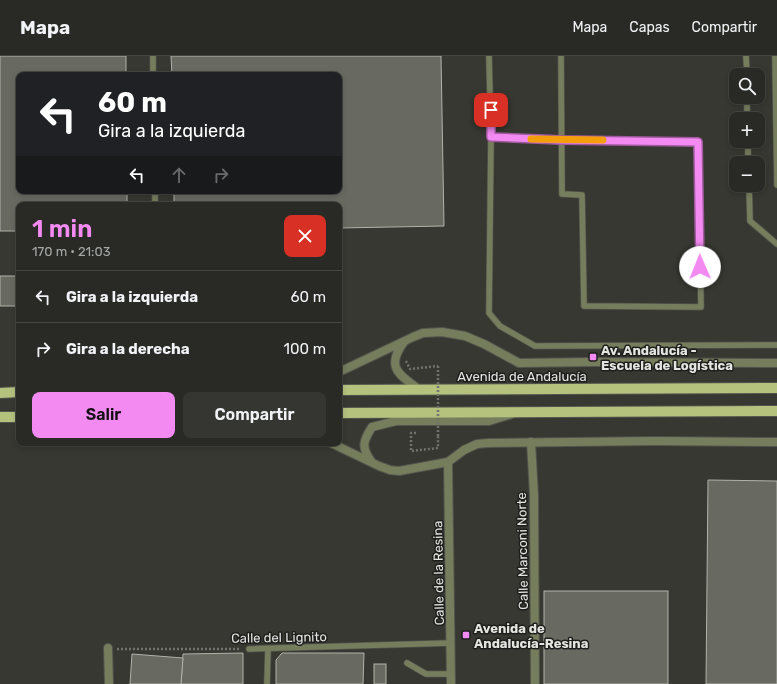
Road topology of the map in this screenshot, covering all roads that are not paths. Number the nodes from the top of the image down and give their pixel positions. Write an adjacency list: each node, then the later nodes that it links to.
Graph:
1 (153, 56): 7 (lane)
2 (489, 56): 8 (lane)
3 (561, 56): 9 (lane)
4 (746, 56): 6 (lane)
5 (775, 56): 10 (lane)
6 (746, 68)
7 (154, 72)
8 (491, 137): 9 (lane); 14 (lane)
9 (561, 140): 9 (lane)
10 (777, 185)
11 (749, 192): 12 (lane)
12 (777, 244)
13 (404, 341): 15 (street); 16 (street); 19 (street)
14 (777, 345)
15 (777, 363)
16 (342, 371)
17 (777, 388): 19 (main road, Avenida de Andalucía)
18 (342, 390): 19 (main road, Avenida de Andalucía)
19 (420, 390)
20 (0, 392): 21 (main road)
21 (16, 392)
22 (777, 411): 24 (main road)
23 (342, 413): 24 (main road)
24 (516, 413): 30 (street)
25 (0, 417): 26 (main road)
26 (16, 417)
27 (531, 442): 28 (street); 31 (street); 41 (street, Calle Marconi Norte)
28 (777, 442)
29 (337, 446): 30 (street)
30 (371, 462): 31 (street)
31 (448, 462): 32 (street, Calle de la Resina)
32 (451, 643): 35 (lane, Calle del Lignito); 37 (street, Calle de la Resina)
33 (108, 648): 38 (street)
34 (249, 649): 35 (lane, Calle del Lignito)
35 (268, 649): 39 (lane)
36 (407, 663): 37 (lane)
37 (451, 674): 40 (street, Calle de la Resina)
38 (109, 684)
39 (268, 684)
40 (451, 684)
41 (535, 684)

